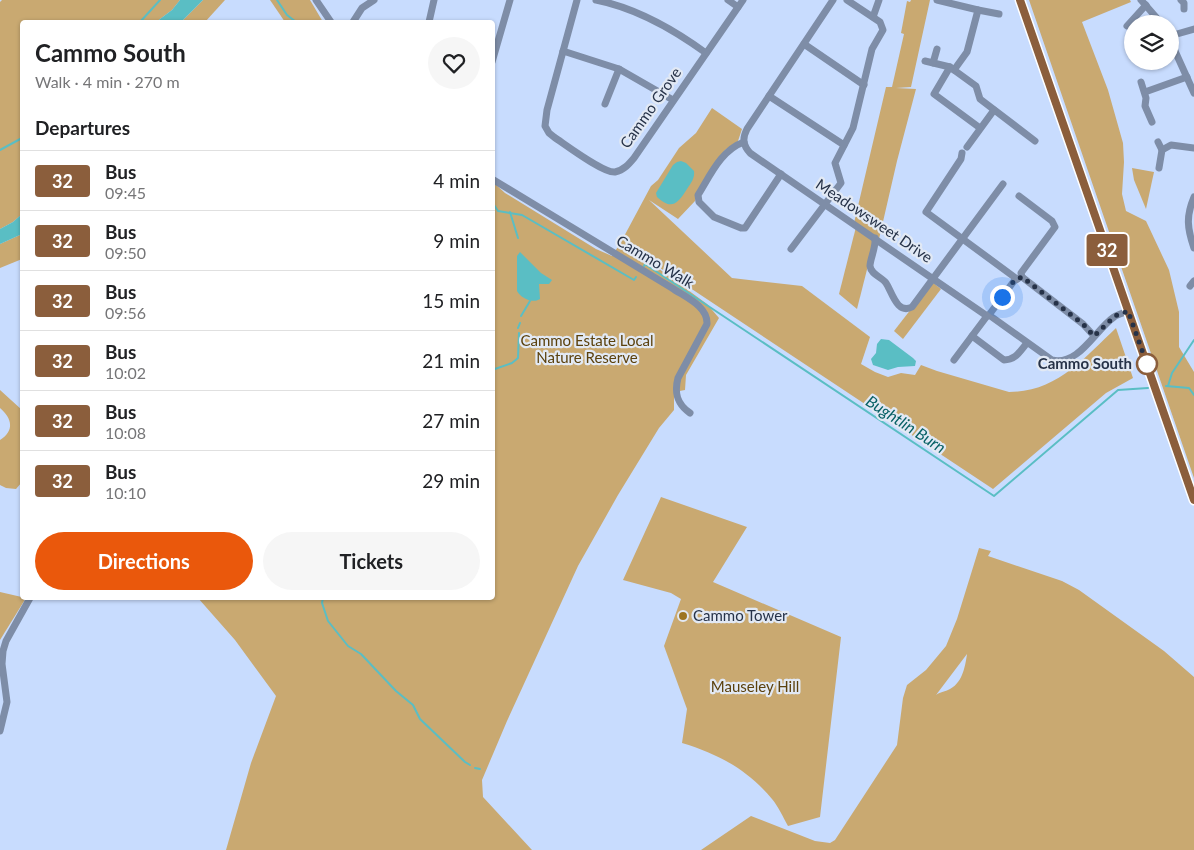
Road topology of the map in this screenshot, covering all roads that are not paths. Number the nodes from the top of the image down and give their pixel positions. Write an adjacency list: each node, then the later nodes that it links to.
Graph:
1 (316, 0): 23 (street)
2 (374, 0): 24 (street)
3 (434, 0): 25 (street)
4 (510, 0): 31 (street)
5 (578, 0): 30 (street, Cammo Grove)
6 (596, 0): 32 (street)
7 (728, 0): 16 (street)
8 (743, 0): 16 (street, Cammo Grove)
9 (833, 0): 28 (street)
10 (847, 0): 22 (street)
11 (879, 0): 22 (street)
12 (937, 0): 18 (street)
13 (1020, 0): 68 (main road)
14 (1181, 0): 17 (street)
15 (1145, 2): 20 (street); 21 (street)
16 (738, 7): 32 (street, Cammo Grove)
17 (1184, 9)
18 (978, 10): 19 (street); 37 (street)
19 (999, 14)
20 (1135, 15)
21 (1155, 15)
22 (873, 17): 40 (street)
23 (330, 20)
24 (354, 20)
25 (429, 20)
26 (1194, 29): 27 (street)
27 (1179, 33)
28 (804, 44): 40 (street); 43 (street)
29 (937, 49): 35 (street)
30 (564, 51): 36 (street); 44 (street, Cammo Grove)
31 (495, 52)
32 (706, 53): 44 (street, Cammo Grove)
33 (1179, 60): 38 (street)
34 (925, 62): 35 (street)
35 (933, 63): 37 (street)
36 (619, 69): 44 (street); 45 (street)
37 (952, 69): 46 (street); 48 (street)
38 (1187, 77): 41 (street); 42 (street)
39 (1141, 82): 41 (street)
40 (864, 85): 52 (street)
41 (1145, 92): 47 (street)
42 (1194, 93)
43 (769, 96): 50 (street); 52 (street)
44 (673, 100)
45 (604, 103)
46 (994, 110): 48 (street); 49 (street)
47 (1152, 122)
48 (980, 128): 63 (street)
49 (1035, 141)
50 (744, 142): 56 (street, Meadowsweet Drive); 56 (street)
51 (1158, 142): 54 (street)
52 (844, 145): 61 (street)
53 (1194, 148): 54 (street)
54 (1162, 150): 55 (street)
55 (1159, 168)
56 (781, 174): 61 (street, Meadowsweet Drive)
57 (495, 181): 74 (street, Cammo Walk)
58 (1003, 184): 63 (street)
59 (1019, 196): 67 (street)
60 (1194, 196): 64 (street)
61 (825, 204): 62 (street, Meadowsweet Drive); 65 (street)
62 (875, 238): 66 (street, Meadowsweet Drive); 66 (street)
63 (963, 238): 66 (street); 67 (street)
64 (1194, 248)
65 (791, 249)
66 (934, 278): 69 (street, Meadowsweet Drive)
67 (1019, 278): 69 (street); 71 (street)
68 (1128, 311): 71 (street, Meadowsweet Drive); 75 (main road)
69 (988, 316): 70 (street); 72 (street, Meadowsweet Drive)
70 (972, 336): 72 (street); 73 (street)
71 (1094, 336): 72 (street, Meadowsweet Drive)
72 (1027, 343)
73 (954, 360)
74 (690, 413)
75 (1194, 500)
76 (29, 600): 77 (street)
77 (0, 731)

